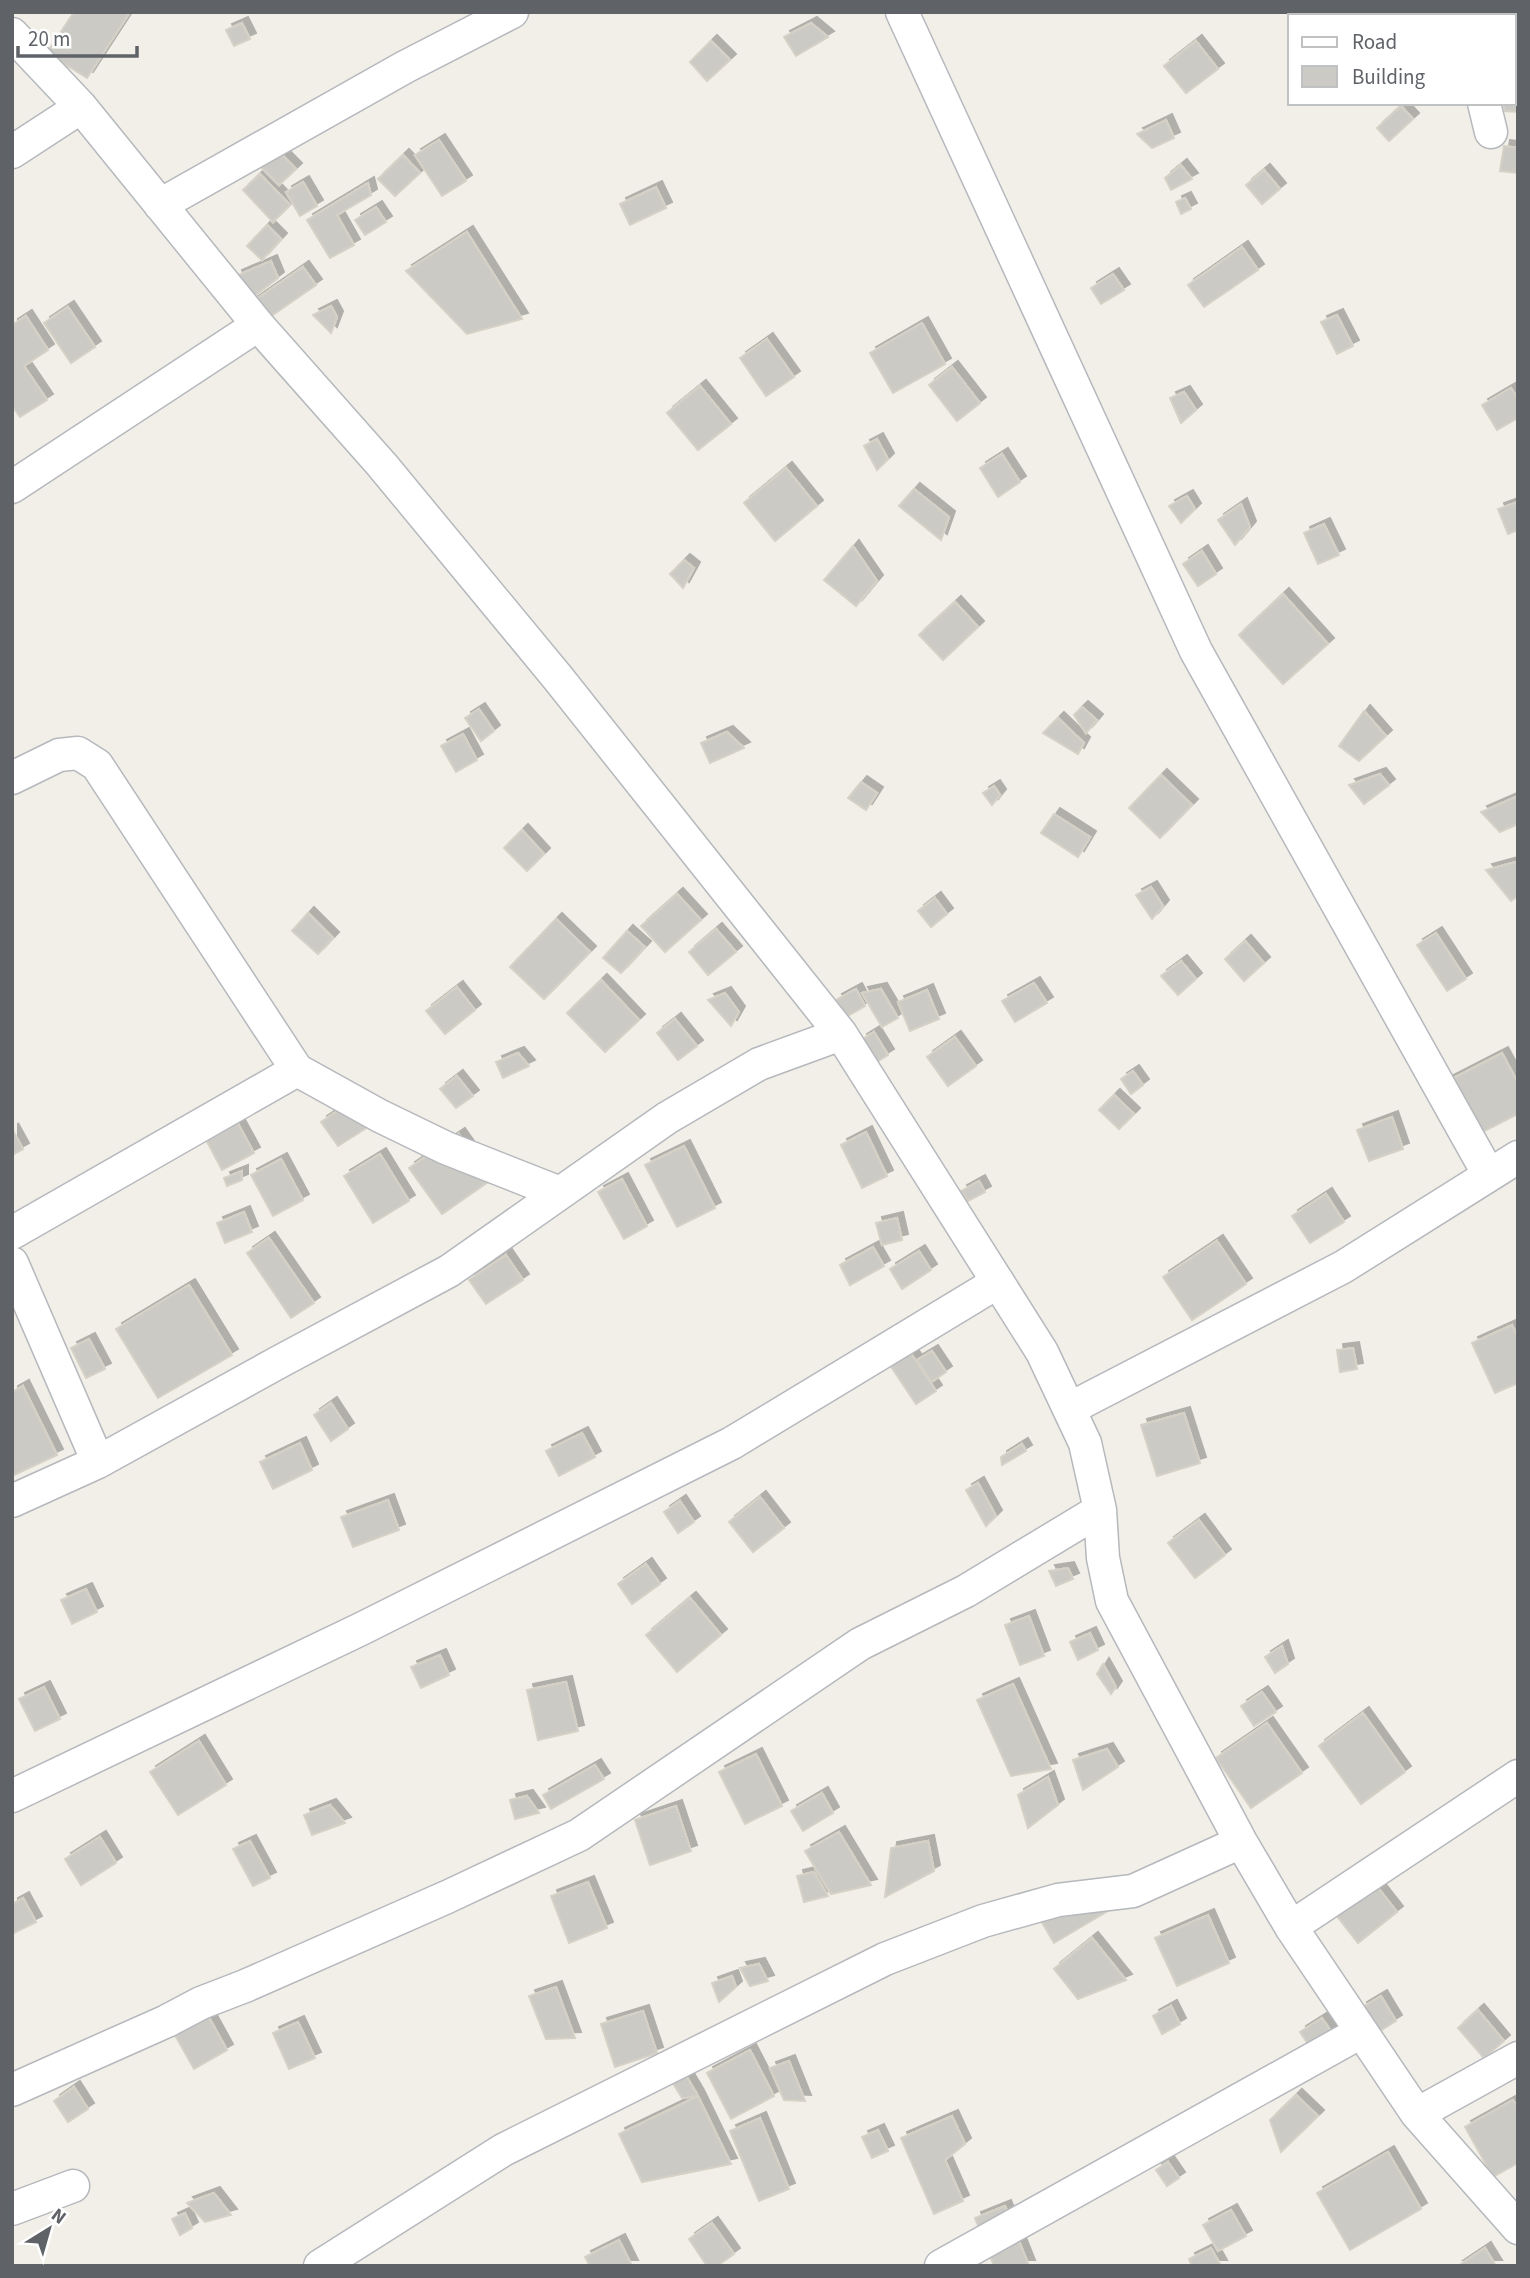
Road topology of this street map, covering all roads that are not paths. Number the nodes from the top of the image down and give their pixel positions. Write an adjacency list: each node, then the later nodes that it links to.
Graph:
1 (26, 12): 4 (street)
2 (512, 12): 7 (street)
3 (902, 12): 14 (street)
4 (12, 32): 5 (street)
5 (81, 107): 6 (street); 7 (street)
6 (12, 152)
7 (160, 205): 8 (street)
8 (258, 325): 9 (street); 11 (street)
9 (12, 488)
10 (12, 778): 12 (street)
11 (841, 1034): 15 (street); 18 (street)
12 (297, 1070): 15 (street); 16 (street)
13 (1518, 1157): 14 (street)
14 (1489, 1175): 19 (street)
15 (560, 1193): 20 (street)
16 (12, 1233)
17 (12, 1263): 20 (street)
18 (998, 1282): 19 (street); 24 (street)
19 (1069, 1409): 22 (street)
20 (98, 1462): 21 (street)
21 (12, 1501)
22 (1100, 1510): 25 (street); 29 (street)
23 (1518, 1776): 26 (street)
24 (12, 1796)
25 (1241, 1842): 26 (street); 34 (street)
26 (1291, 1927): 27 (street)
27 (1362, 2032): 30 (street); 35 (street)
28 (1518, 2058): 30 (street)
29 (12, 2090)
30 (1417, 2114): 33 (street)
31 (73, 2186): 32 (street)
32 (12, 2209)
33 (1518, 2228)
34 (320, 2266)
35 (940, 2266)

